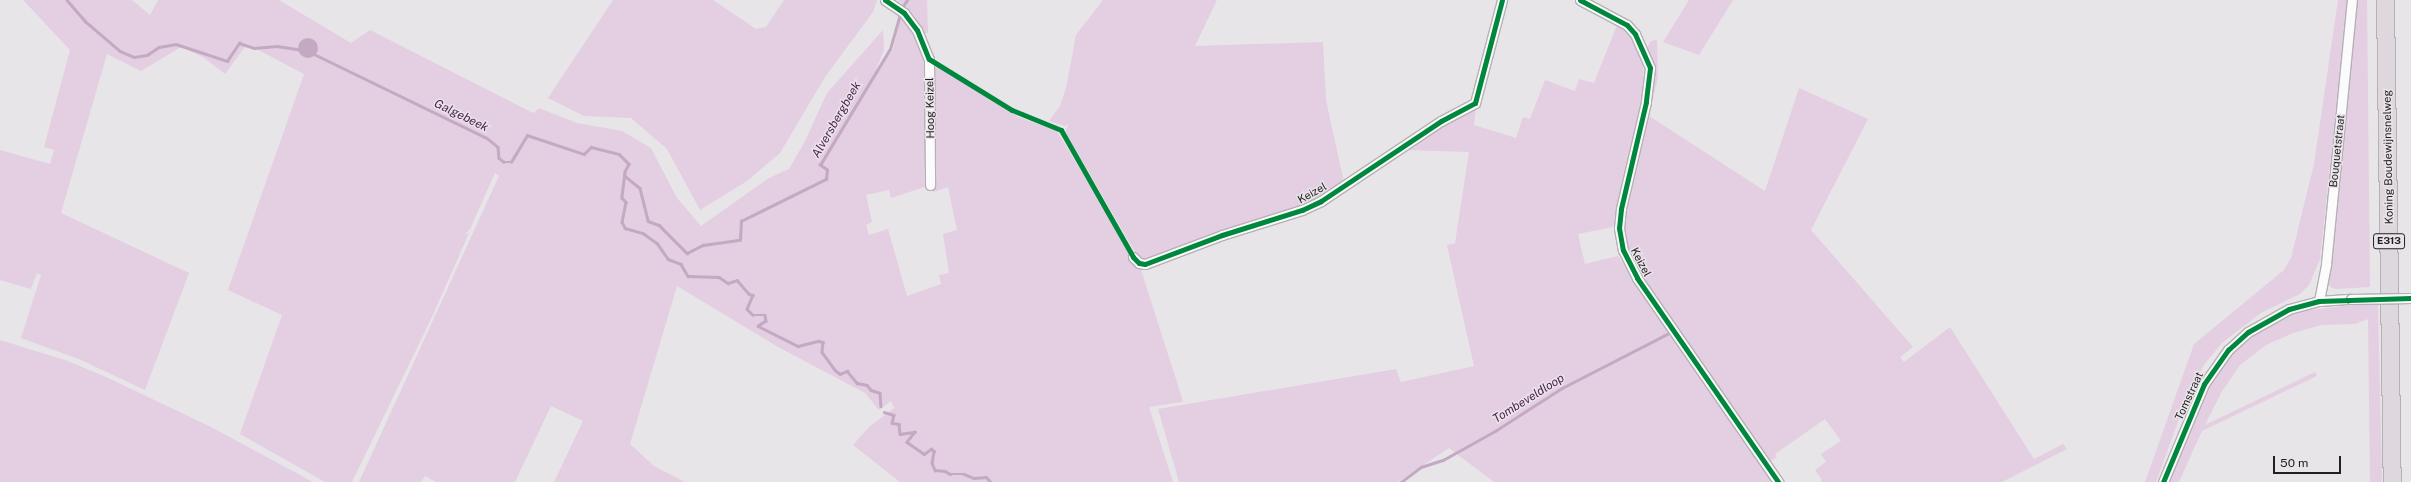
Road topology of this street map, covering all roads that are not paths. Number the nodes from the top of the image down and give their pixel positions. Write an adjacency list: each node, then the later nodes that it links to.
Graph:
1 (885, 0): 6 (street, Hoog Keizel)
2 (1502, 0): 7 (street, Keizel)
3 (1580, 0): 10 (street, Keizel)
4 (2352, 0): 9 (street, Bouquetstraat)
5 (2385, 0): 12 (highway, Koning Boudewijnsnelweg / E313)
6 (930, 185)
7 (1134, 257)
8 (2411, 298): 9 (street, Tomstraat, bridge)
9 (2319, 301): 11 (street, Tomstraat)
10 (1778, 482)
11 (2163, 482)
12 (2392, 482)

